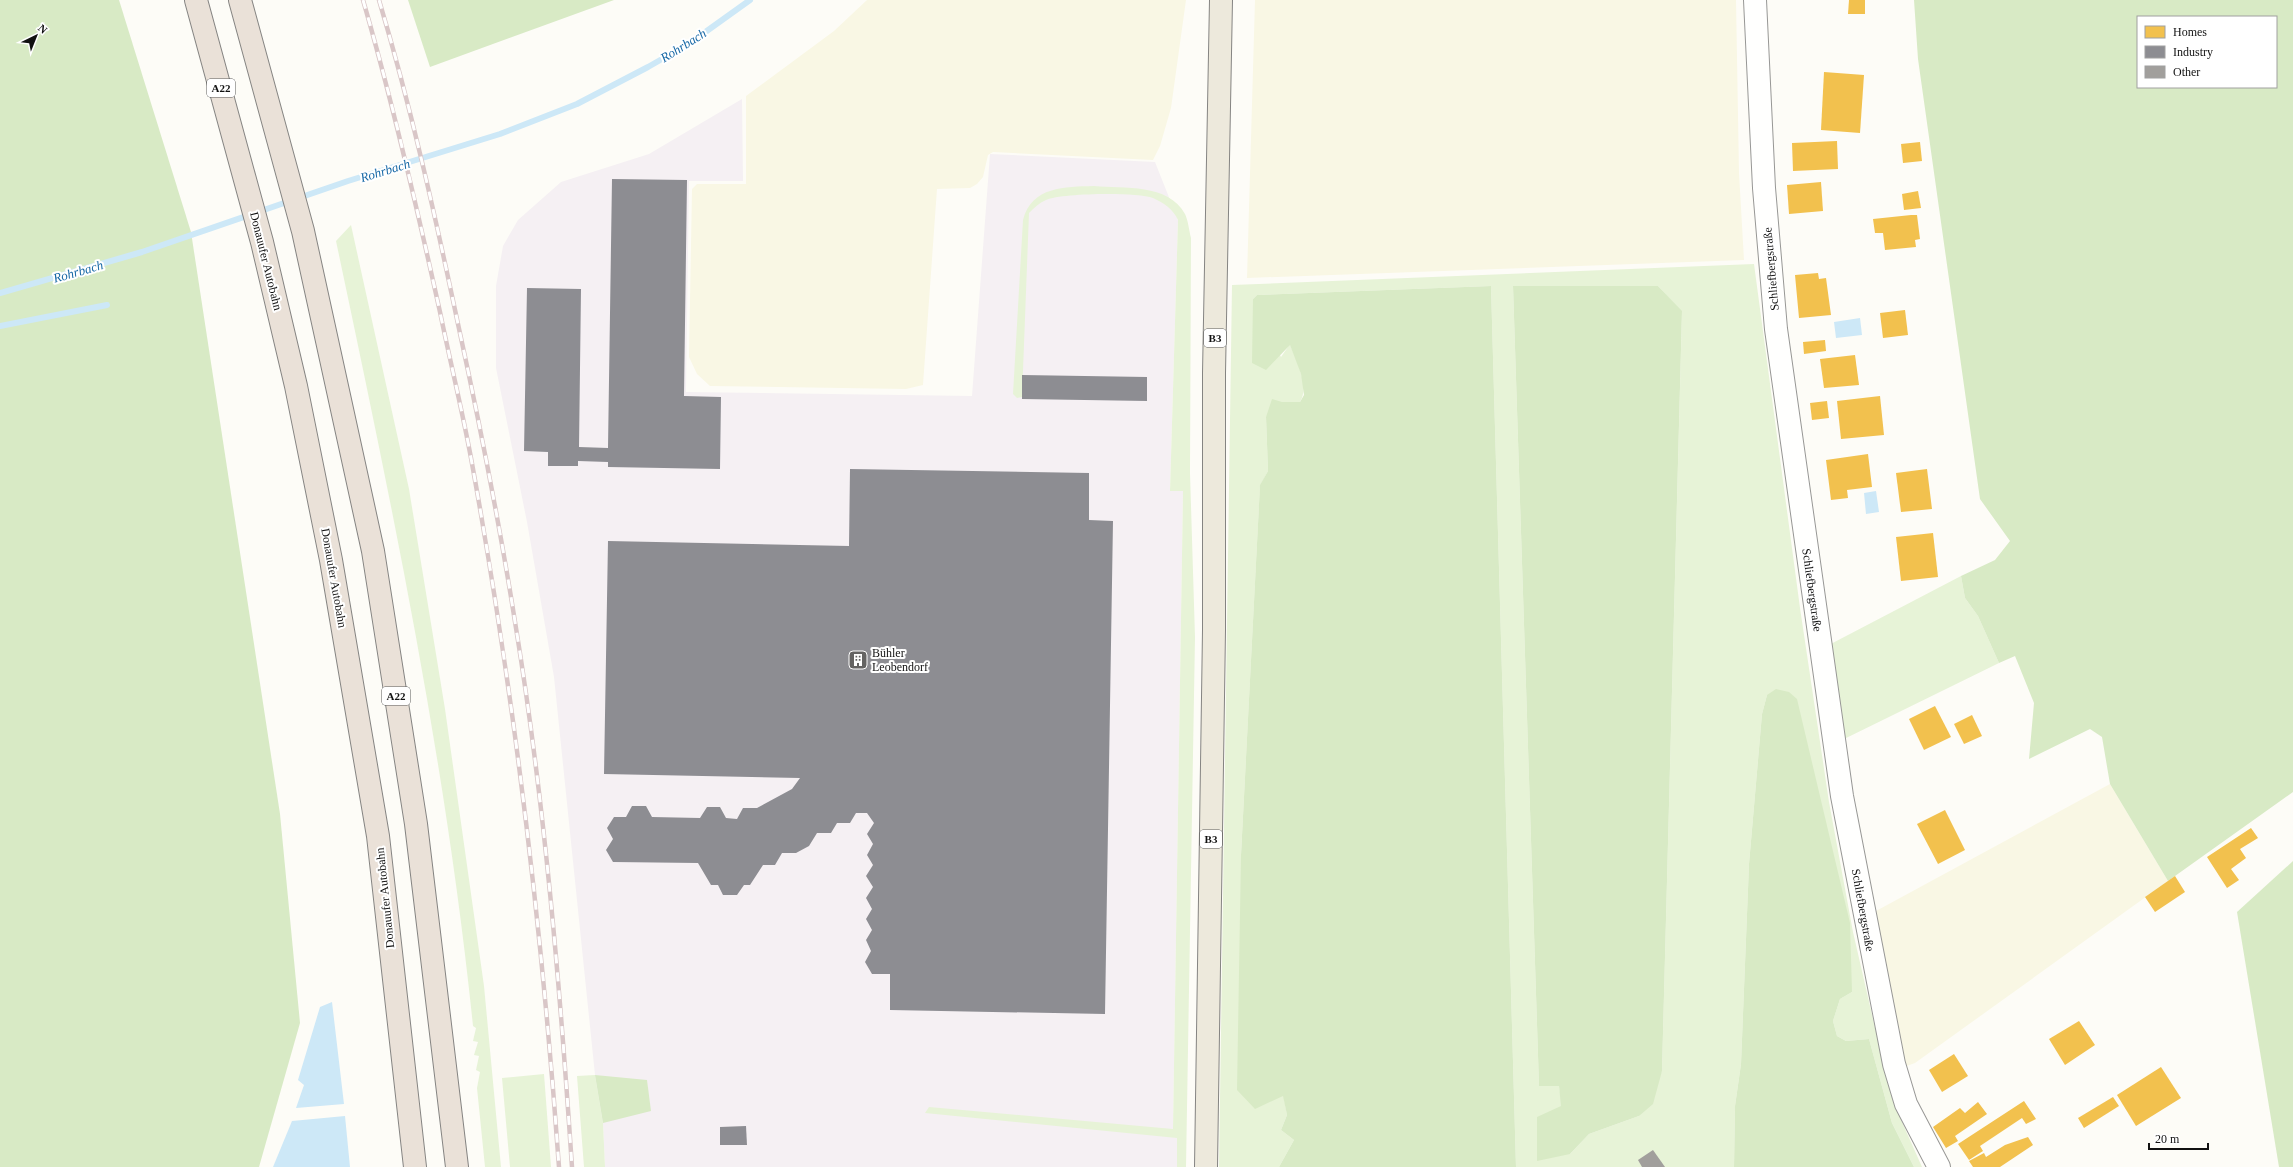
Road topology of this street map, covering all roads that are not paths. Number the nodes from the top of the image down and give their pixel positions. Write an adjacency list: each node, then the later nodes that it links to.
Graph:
1 (196, 0): 5 (highway, Donauufer Autobahn / A22)
2 (240, 0): 6 (highway, A22)
3 (1221, 0): 7 (main road, B3)
4 (1754, 0): 8 (street, Schliefbergstraße)
5 (414, 1167)
6 (457, 1167)
7 (1206, 1167)
8 (1939, 1167)

